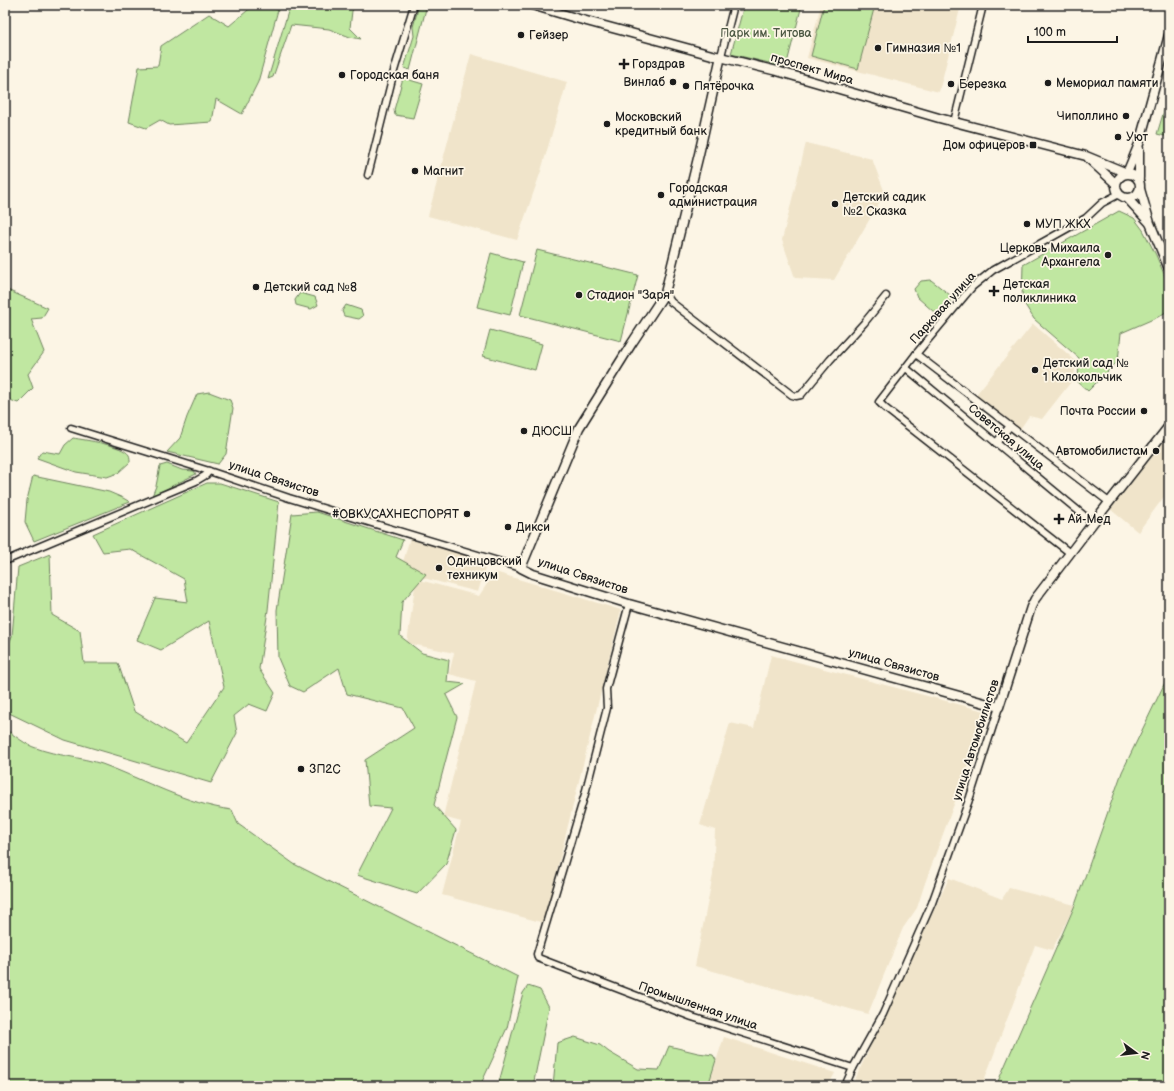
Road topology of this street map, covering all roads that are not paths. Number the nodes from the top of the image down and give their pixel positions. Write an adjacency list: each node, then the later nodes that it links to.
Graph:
1 (414, 5): 11 (street)
2 (532, 5): 6 (street, проспект Мира)
3 (734, 5): 6 (street)
4 (983, 5): 7 (street)
5 (1169, 35): 8 (street)
6 (721, 56): 7 (street, проспект Мира); 19 (street)
7 (954, 122): 9 (street, проспект Мира)
8 (1139, 144): 10 (street); 12 (street)
9 (1086, 156): 10 (street, проспект Мира); 13 (street, проспект Мира)
10 (1127, 173): 12 (street); 13 (street)
11 (368, 175)
12 (1139, 178): 14 (street)
13 (1116, 183): 15 (street)
14 (1140, 189): 16 (street); 17 (street)
15 (1119, 194): 16 (street); 21 (street, Парковая улица)
16 (1126, 198): 17 (street)
17 (1150, 223): 18 (street)
18 (1168, 263)
19 (666, 293): 20 (street); 32 (street)
20 (886, 296)
21 (916, 354): 22 (street, Парковая улица); 23 (street)
22 (906, 368): 26 (street, Советская улица); 30 (street, Парковая улица)
23 (1010, 426): 26 (street); 28 (street)
24 (1169, 426): 28 (street, улица Автомобилистов)
25 (71, 428): 27 (street, улица Связистов)
26 (996, 443): 29 (street, Советская улица)
27 (209, 471): 31 (street); 32 (street, улица Связистов)
28 (1109, 502): 29 (street, улица Автомобилистов)
29 (1093, 522): 30 (street, улица Автомобилистов)
30 (1070, 553): 34 (street, улица Автомобилистов)
31 (5, 561)
32 (520, 568): 33 (street, улица Связистов)
33 (629, 604): 34 (street, улица Связистов); 35 (street, Промышленная улица)
34 (999, 707): 35 (street, улица Автомобилистов)
35 (853, 1068): 36 (street, улица Автомобилистов)
36 (845, 1086)

